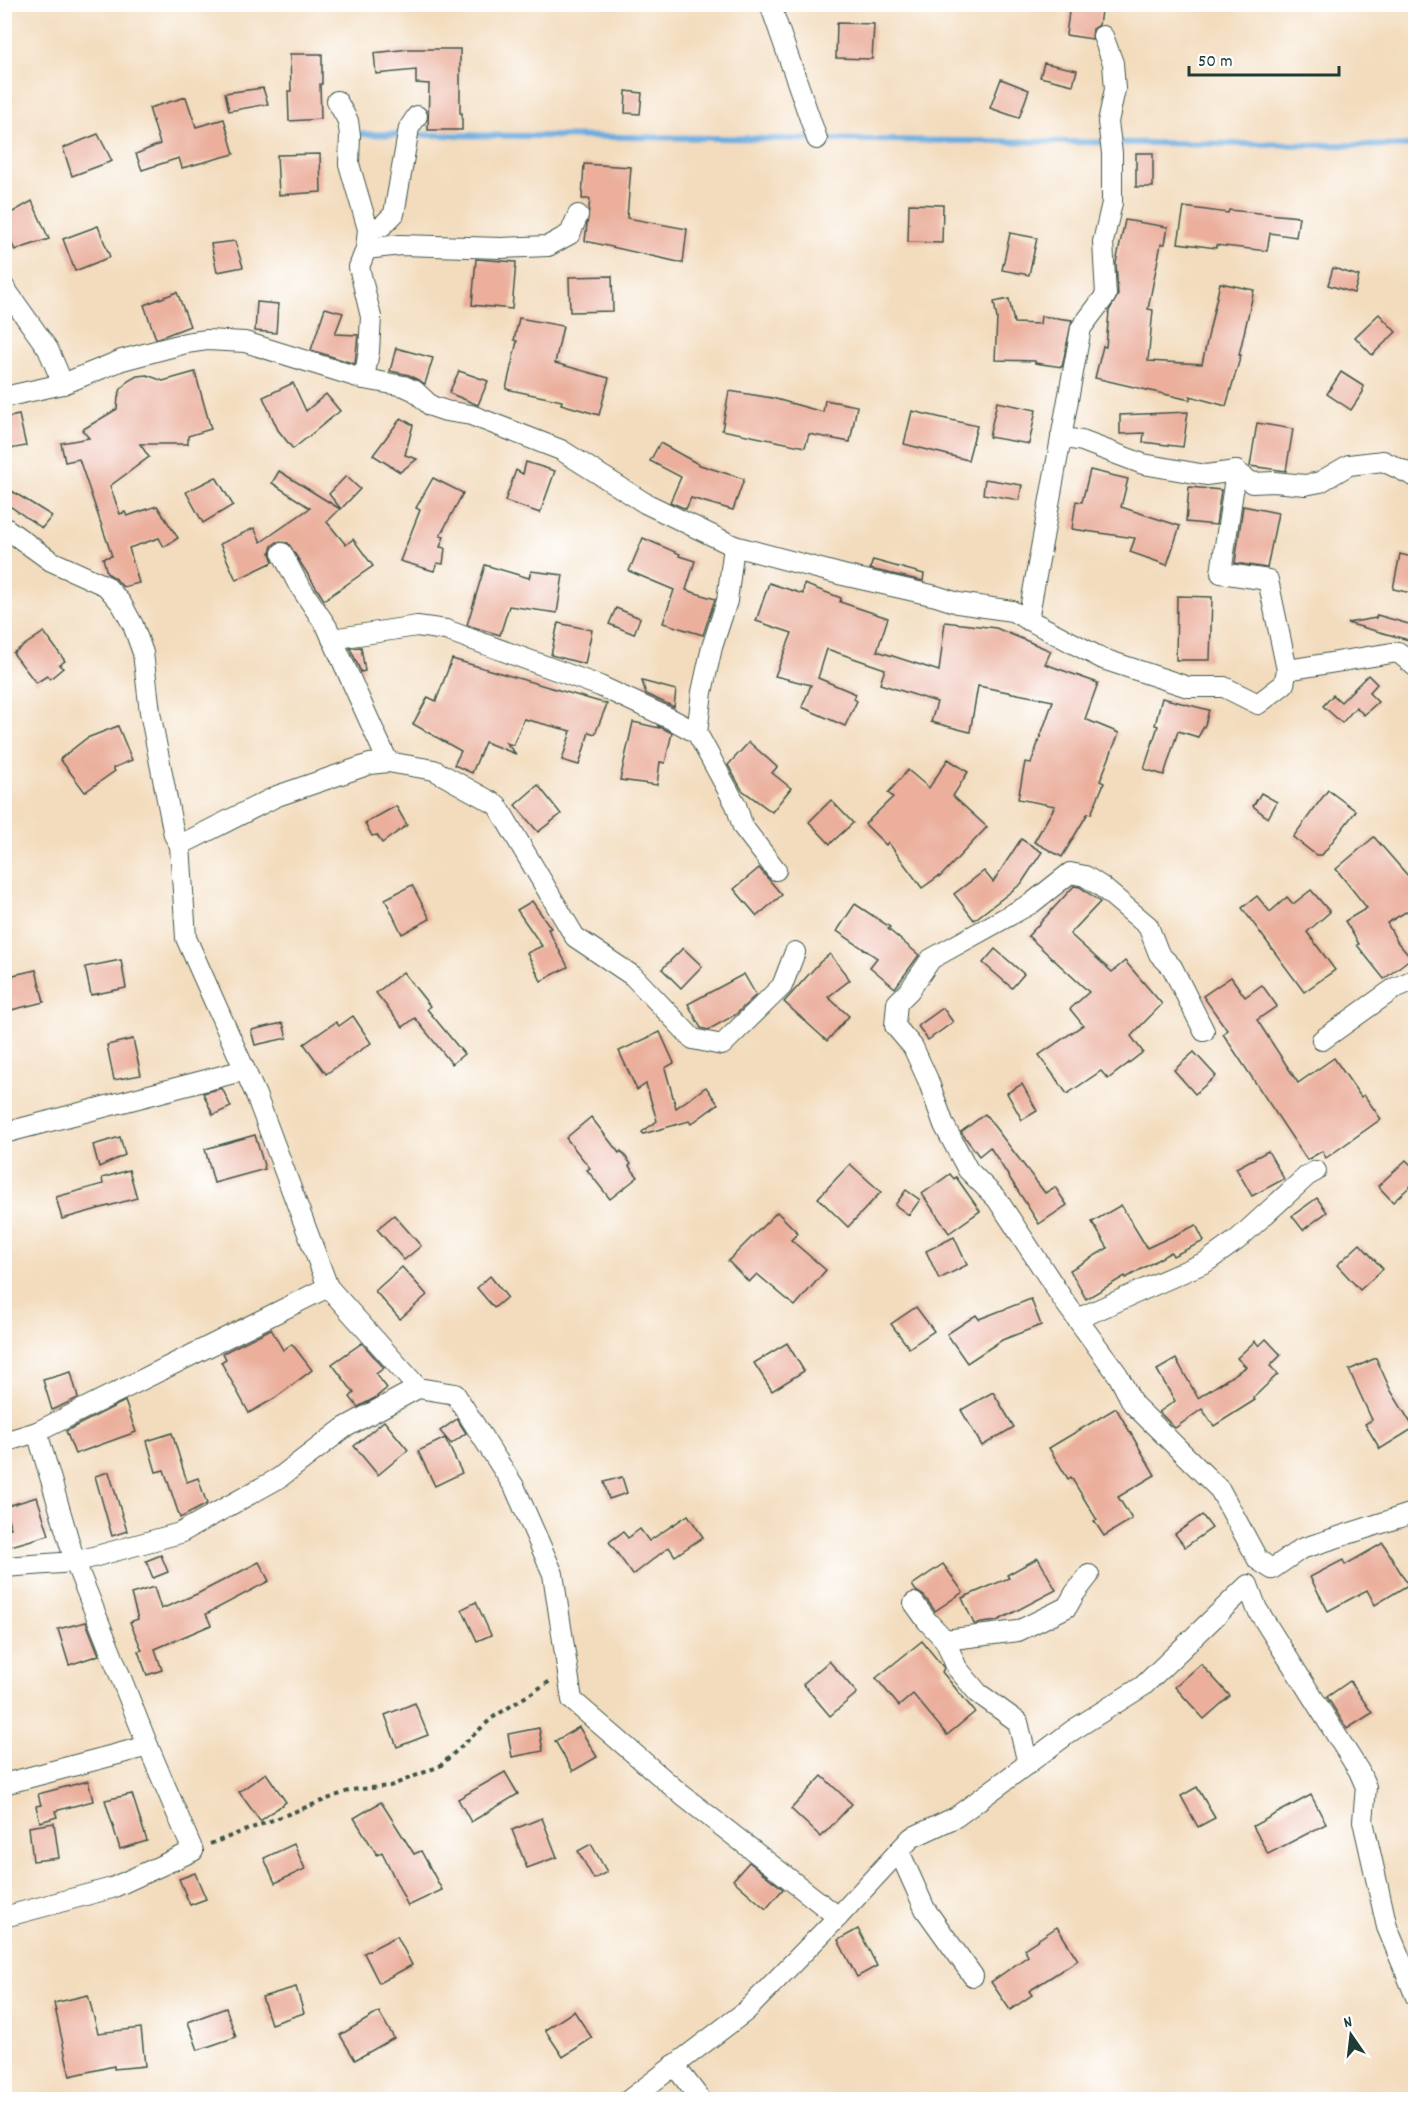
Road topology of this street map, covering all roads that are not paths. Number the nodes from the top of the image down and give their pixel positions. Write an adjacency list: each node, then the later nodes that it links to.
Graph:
1 (770, 4): 5 (street)
2 (1103, 36): 13 (street)
3 (336, 101): 7 (street)
4 (417, 116): 7 (street)
5 (817, 139)
6 (578, 215): 8 (street)
7 (368, 229): 8 (street)
8 (366, 249): 10 (street)
9 (4, 287): 11 (street)
10 (363, 379): 11 (street); 17 (street)
11 (63, 384): 12 (street)
12 (4, 397)
13 (1061, 437): 14 (street); 19 (street)
14 (1236, 471): 15 (street); 22 (street)
15 (1416, 477)
16 (4, 526): 25 (street)
17 (734, 546): 19 (street); 23 (street)
18 (282, 553): 20 (street)
19 (1029, 620): 22 (street)
20 (332, 639): 23 (street); 24 (street)
21 (1416, 667): 22 (street)
22 (1287, 670)
23 (697, 734): 26 (street)
24 (388, 762): 25 (street); 27 (street)
25 (180, 845): 31 (street)
26 (776, 870)
27 (795, 952)
28 (1416, 979): 30 (street)
29 (1204, 1030): 35 (street)
30 (1322, 1040)
31 (245, 1070): 32 (street); 34 (street)
32 (4, 1133)
33 (1316, 1171): 35 (street)
34 (328, 1287): 36 (street); 37 (street)
35 (1077, 1319): 40 (street)
36 (418, 1388): 41 (street); 52 (street)
37 (37, 1432): 38 (street); 41 (street)
38 (4, 1442)
39 (1416, 1512): 40 (street)
40 (1257, 1560): 44 (street)
41 (75, 1562): 42 (street); 47 (street)
42 (4, 1567)
43 (1089, 1575): 46 (street)
44 (1248, 1584): 48 (street); 54 (street)
45 (914, 1603): 46 (street)
46 (945, 1640): 48 (street)
47 (148, 1746): 49 (street); 51 (street)
48 (1028, 1764): 50 (street)
49 (4, 1784)
50 (899, 1851): 52 (street); 53 (street)
51 (4, 1917)
52 (838, 1917): 55 (street)
53 (973, 1976)
54 (1416, 1997)
55 (674, 2065): 56 (street); 57 (street)
56 (629, 2100)
57 (701, 2100)

